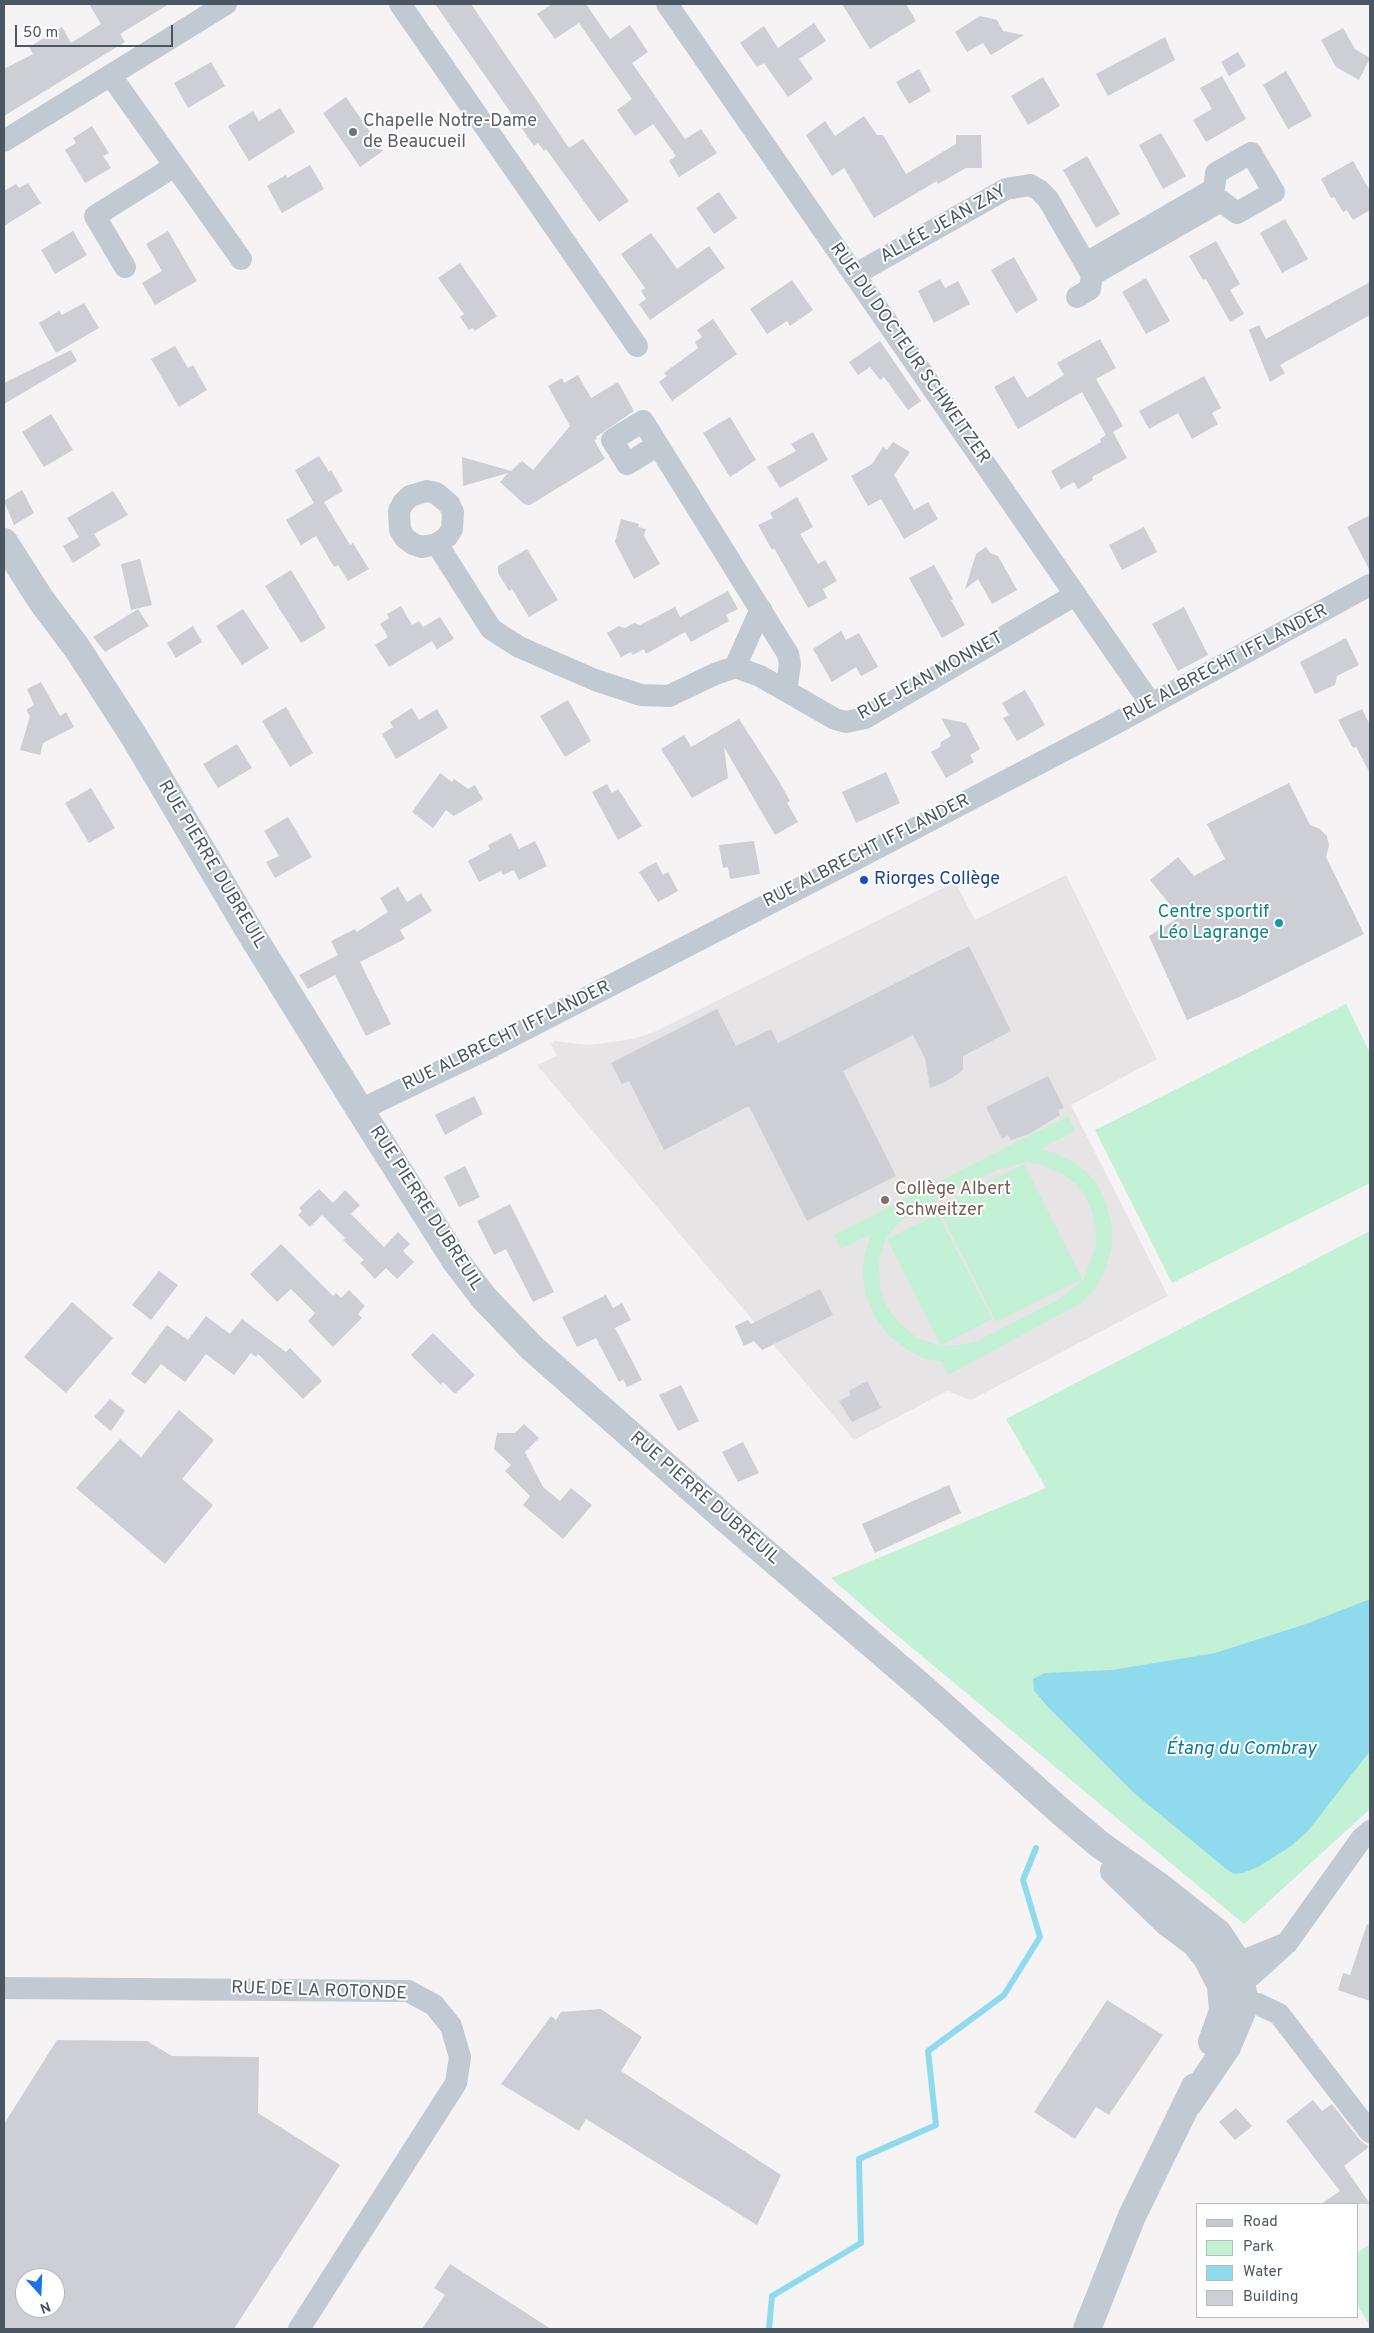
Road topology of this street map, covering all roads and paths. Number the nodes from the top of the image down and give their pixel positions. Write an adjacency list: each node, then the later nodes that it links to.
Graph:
1 (226, 4): 4 (street)
2 (400, 4): 13 (street)
3 (667, 4): 11 (street, RUE DU DOCTEUR SCHWEITZER)
4 (111, 76): 5 (street); 6 (street)
5 (4, 141)
6 (175, 166): 8 (street); 9 (street)
7 (1218, 195): 10 (street)
8 (241, 259)
9 (125, 267)
10 (1089, 269): 11 (street, ALLÉE JEAN ZAY); 12 (street)
11 (854, 275): 18 (street, RUE DU DOCTEUR SCHWEITZER)
12 (1077, 297)
13 (637, 346)
14 (658, 445): 19 (street)
15 (4, 542): 23 (street, RUE PIERRE DUBREUIL)
16 (437, 544): 20 (street)
17 (1370, 586): 22 (street, RUE ALBRECHT IFFLANDER)
18 (1076, 595): 21 (street, RUE JEAN MONNET); 22 (street, RUE DU DOCTEUR SCHWEITZER)
19 (761, 609): 20 (street); 21 (street)
20 (735, 667): 21 (street, RUE JEAN MONNET)
21 (786, 690)
22 (1151, 704): 23 (street, RUE ALBRECHT IFFLANDER)
23 (360, 1110): 24 (street, RUE PIERRE DUBREUIL)
24 (1060, 1811): 27 (street, RUE PIERRE DUBREUIL); 27 (street, RUE PIERRE DUBREUIL)
25 (1370, 1831): 27 (street)
26 (4, 1988): 29 (street, RUE DE LA ROTONDE)
27 (1234, 1989): 28 (street); 30 (street)
28 (1370, 2132)
29 (299, 2329)
30 (1087, 2329)

